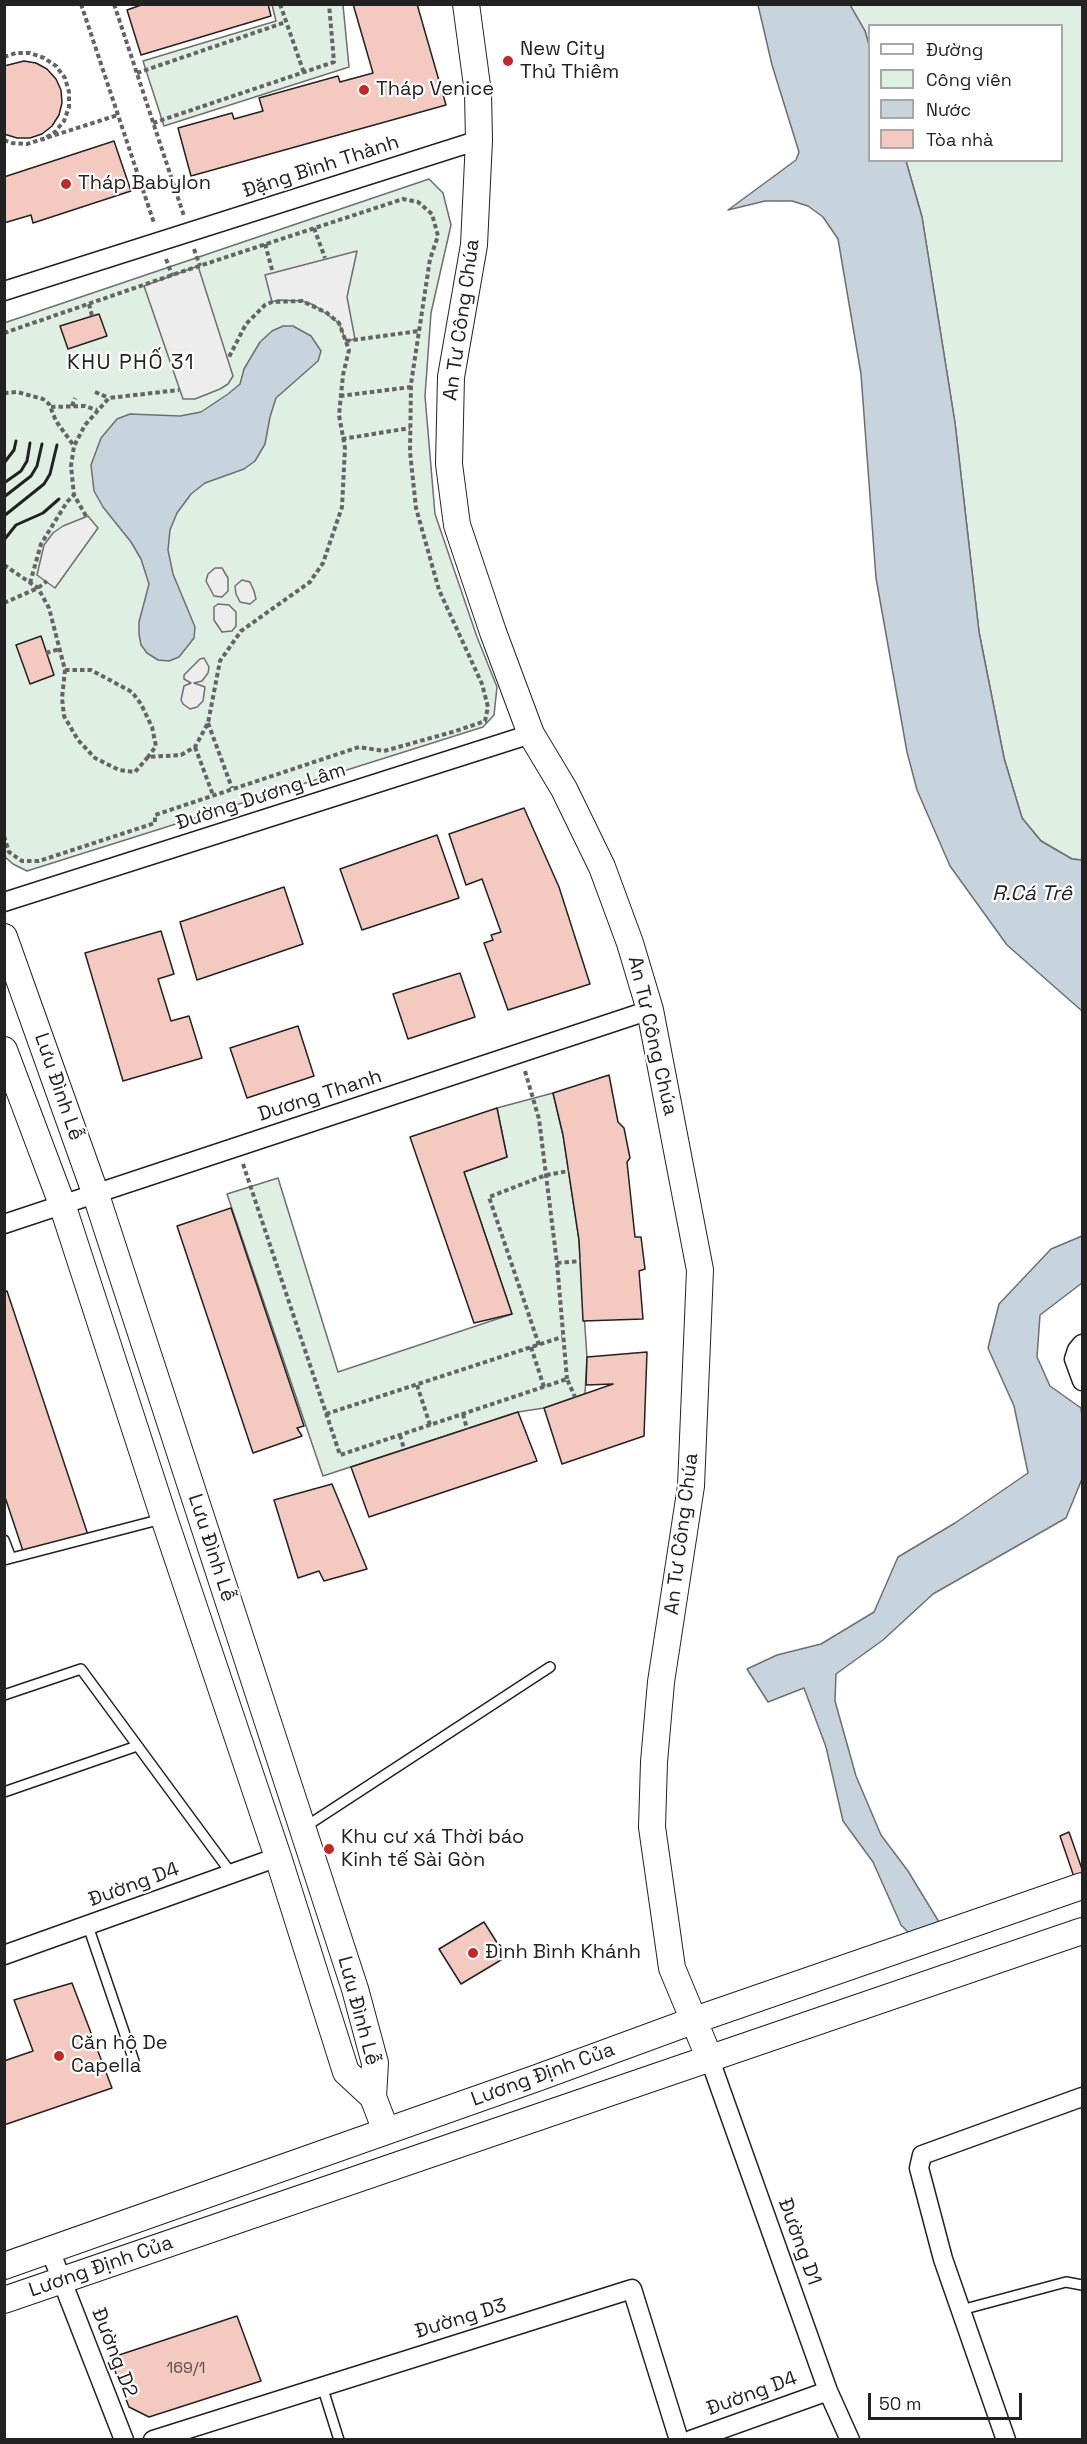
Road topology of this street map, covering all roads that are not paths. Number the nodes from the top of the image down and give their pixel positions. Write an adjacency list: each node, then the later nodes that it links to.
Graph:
1 (466, 4): 2 (street, An Tư Công Chúa)
2 (479, 140): 3 (street, Đặng Bình Thành); 4 (street, An Tư Công Chúa)
3 (4, 291)
4 (531, 734): 5 (street, Đường Dương Lâm); 7 (street, An Tư Công Chúa)
5 (4, 902)
6 (4, 937): 9 (street, Lưu Đình Lễ)
7 (650, 1010): 9 (street, Dương Thanh); 28 (street, An Tư Công Chúa)
8 (4, 1050): 10 (street, Lưu Đình Lễ)
9 (96, 1194): 10 (street, Dương Thanh); 21 (street, Lưu Đình Lễ)
10 (62, 1204): 11 (street, Dương Thanh); 14 (street, Lưu Đình Lễ)
11 (4, 1224)
12 (1083, 1344): 13 (street)
13 (1083, 1381)
14 (164, 1518): 16 (lane); 22 (street, Lưu Đình Lễ)
15 (4, 1540): 16 (lane)
16 (8, 1559)
17 (550, 1666): 21 (lane)
18 (4, 1695): 19 (lane)
19 (137, 1746): 20 (lane); 23 (lane)
20 (4, 1792)
21 (303, 1828): 31 (street, Lưu Đình Lễ)
22 (278, 1857): 23 (street, Đường D4); 31 (street, Lưu Đình Lễ)
23 (231, 1873): 25 (street, Đường D4)
24 (1083, 1886): 28 (street, Lương Định Của)
25 (88, 1926): 27 (street, Đường D4); 30 (lane)
26 (1082, 1933): 29 (street, Lương Định Của)
27 (4, 1955)
28 (695, 2020): 29 (street, An Tư Công Chúa); 33 (street, Lương Định Của)
29 (709, 2057): 36 (street, Lương Định Của); 41 (street, Đường D1)
30 (134, 2061)
31 (373, 2097): 33 (street)
32 (1083, 2097): 39 (street)
33 (386, 2131): 34 (street, Lương Định Của)
34 (50, 2250): 35 (street, Lương Định Của); 36 (street, Đường D2)
35 (4, 2266)
36 (62, 2280): 38 (street, Lương Định Của); 42 (street, Đường D2)
37 (1083, 2285): 39 (lane)
38 (4, 2300)
39 (961, 2310): 48 (street)
40 (322, 2386): 43 (street, Đường D3); 44 (lane); 45 (street, Đường D3)
41 (828, 2391): 46 (street, Đường D4); 47 (street, Đường D1)
42 (124, 2439)
43 (153, 2439)
44 (339, 2439)
45 (679, 2439)
46 (691, 2439)
47 (850, 2439)
48 (1006, 2439)

